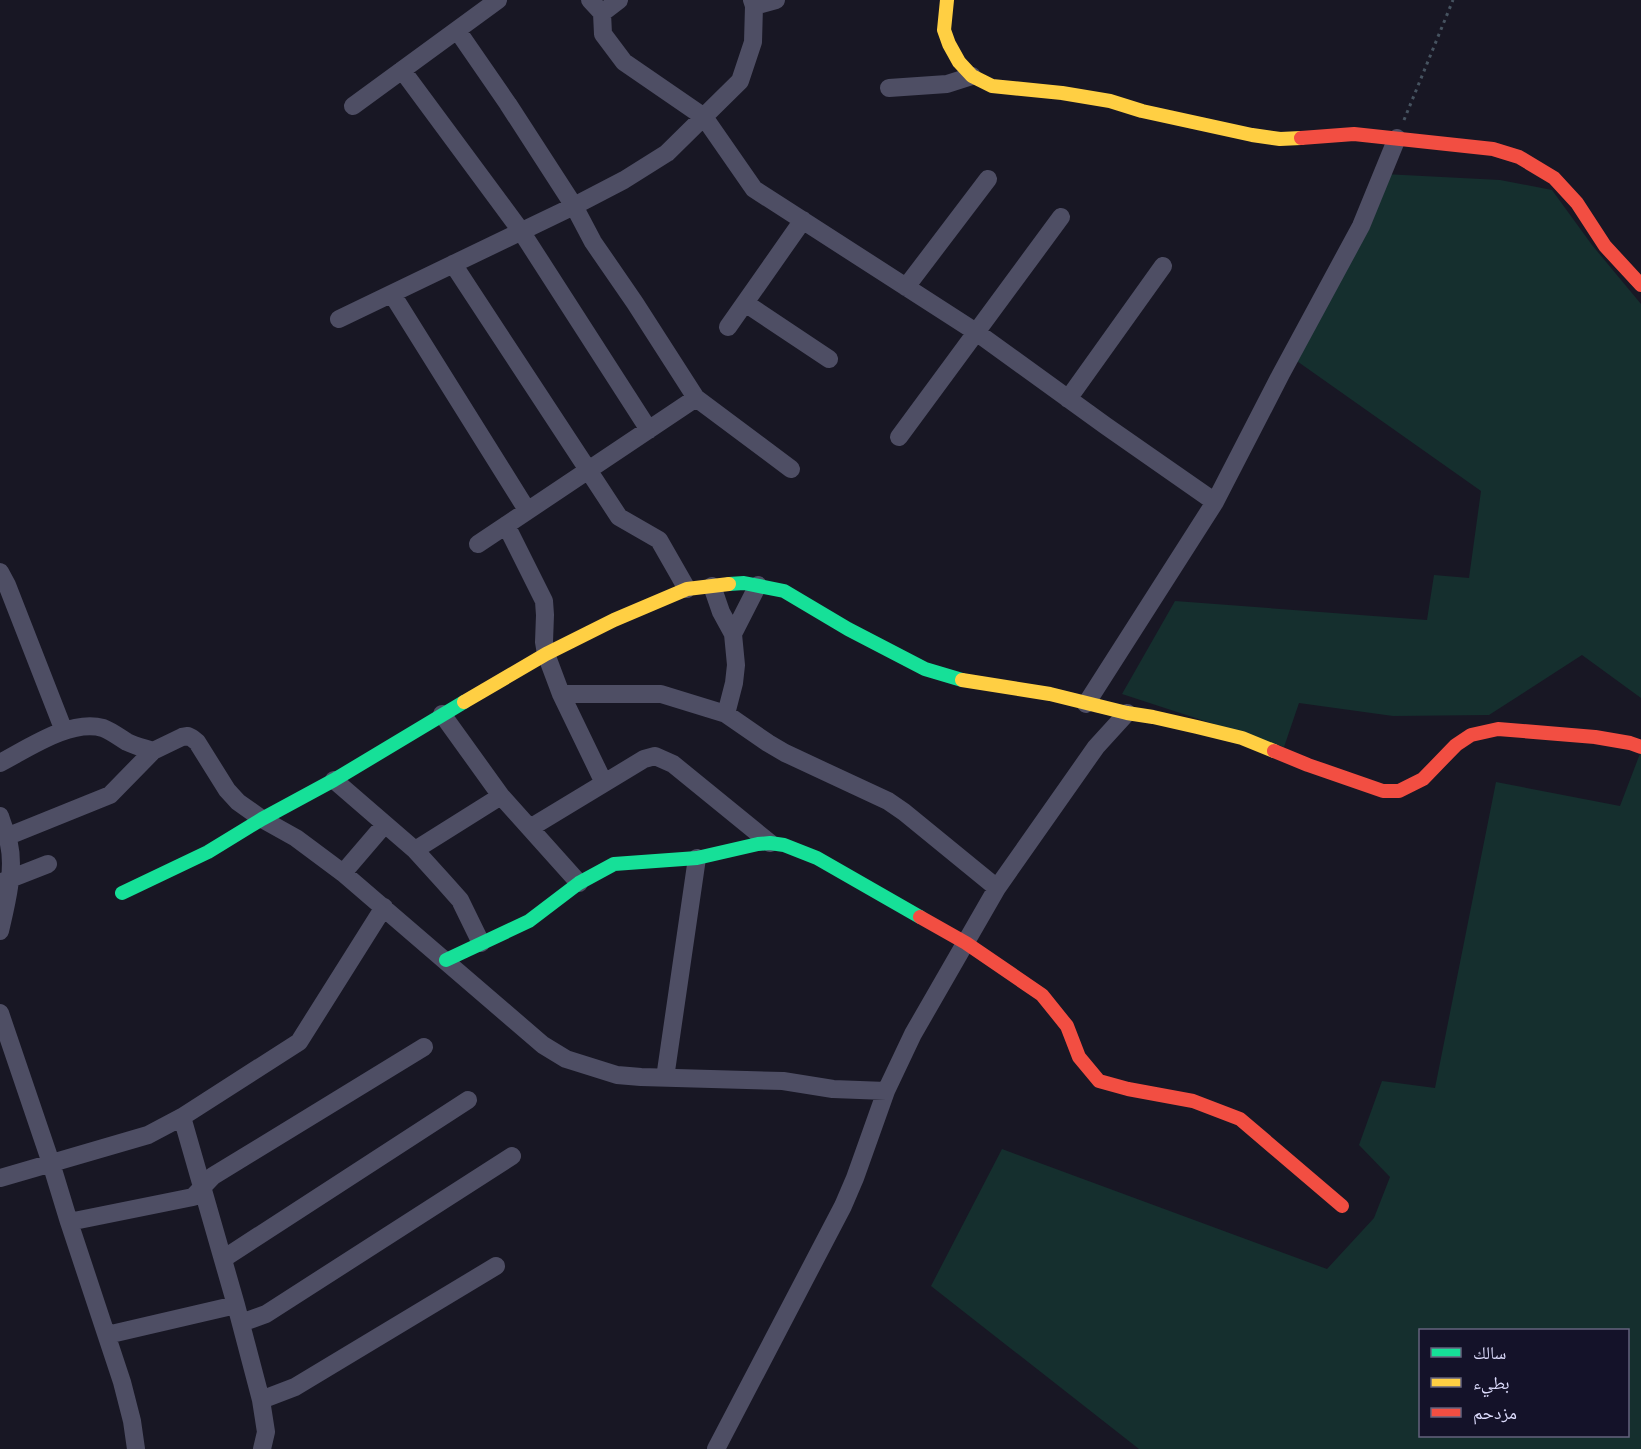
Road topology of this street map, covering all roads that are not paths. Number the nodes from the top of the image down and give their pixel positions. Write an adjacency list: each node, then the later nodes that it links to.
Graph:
1 (619, 0): 6 (street)
2 (776, 0): 5 (street)
3 (947, 0): 9 (street)
4 (490, 2): 7 (street)
5 (753, 3): 12 (street)
6 (596, 6): 12 (street)
7 (457, 30): 8 (street); 15 (street)
8 (402, 70): 11 (street); 18 (street)
9 (972, 76): 10 (street); 13 (street)
10 (889, 88)
11 (353, 106)
12 (704, 117): 15 (street); 17 (street)
13 (1397, 138): 21 (street); 35 (street)
14 (988, 179): 22 (street)
15 (574, 206): 18 (street); 29 (street)
16 (1061, 217): 27 (street)
17 (803, 220): 22 (street); 24 (street)
18 (521, 231): 19 (street); 31 (street)
19 (453, 264): 23 (street); 33 (street)
20 (1163, 266): 30 (street)
21 (1641, 285)
22 (906, 287): 27 (street)
23 (393, 294): 25 (street); 36 (street)
24 (745, 303): 26 (street); 28 (street)
25 (339, 319)
26 (728, 327)
27 (976, 332): 30 (street); 32 (street)
28 (829, 359)
29 (696, 398): 31 (street); 34 (street)
30 (1068, 399): 35 (street)
31 (649, 430): 33 (street)
32 (899, 437)
33 (588, 469): 36 (street); 42 (street)
34 (791, 469)
35 (1215, 502): 46 (street)
36 (527, 510): 37 (street)
37 (506, 525): 38 (street); 44 (street)
38 (478, 544)
39 (0, 573): 50 (street)
40 (758, 585): 41 (street); 43 (street); 46 (street)
41 (712, 586): 42 (street); 43 (street)
42 (687, 589): 44 (street)
43 (733, 634): 49 (street)
44 (546, 654): 45 (street); 48 (street)
45 (561, 694): 49 (street); 55 (street)
46 (1086, 704): 47 (street)
47 (1128, 713): 51 (street); 69 (street)
48 (442, 714): 54 (street); 56 (street)
49 (726, 714): 69 (street)
50 (64, 731): 52 (street); 53 (street)
51 (1641, 747)
52 (153, 751): 58 (street); 61 (street)
53 (0, 763)
54 (334, 780): 58 (street); 59 (street)
55 (604, 783): 60 (street); 62 (street)
56 (501, 796): 60 (street); 63 (street)
57 (0, 816): 61 (street)
58 (262, 819): 66 (street); 70 (street)
59 (385, 824): 63 (street); 66 (street)
60 (530, 828): 68 (street)
61 (6, 837): 67 (street)
62 (770, 843): 64 (street); 73 (street)
63 (415, 850): 74 (street)
64 (697, 858): 68 (street); 78 (street)
65 (48, 864): 67 (street)
66 (343, 873): 71 (street)
67 (5, 881): 72 (street)
68 (579, 883): 74 (street)
69 (997, 888): 73 (street)
70 (122, 893)
71 (384, 908): 75 (street); 81 (street)
72 (0, 931)
73 (966, 943): 79 (street); 86 (street)
74 (481, 944): 75 (street)
75 (446, 960): 78 (street)
76 (0, 1013): 83 (street)
77 (424, 1047): 85 (street)
78 (664, 1078): 79 (street)
79 (886, 1091): 95 (street)
80 (468, 1100): 88 (street)
81 (182, 1117): 83 (street); 85 (street)
82 (512, 1156): 90 (street)
83 (51, 1162): 84 (street); 87 (street)
84 (0, 1178)
85 (203, 1187): 87 (street); 88 (street)
86 (1341, 1206)
87 (69, 1222): 91 (street)
88 (224, 1259): 90 (street)
89 (496, 1266): 92 (street)
90 (239, 1314): 91 (street); 92 (street)
91 (107, 1335): 93 (street)
92 (261, 1400): 94 (street)
93 (136, 1449)
94 (262, 1449)
95 (716, 1449)

